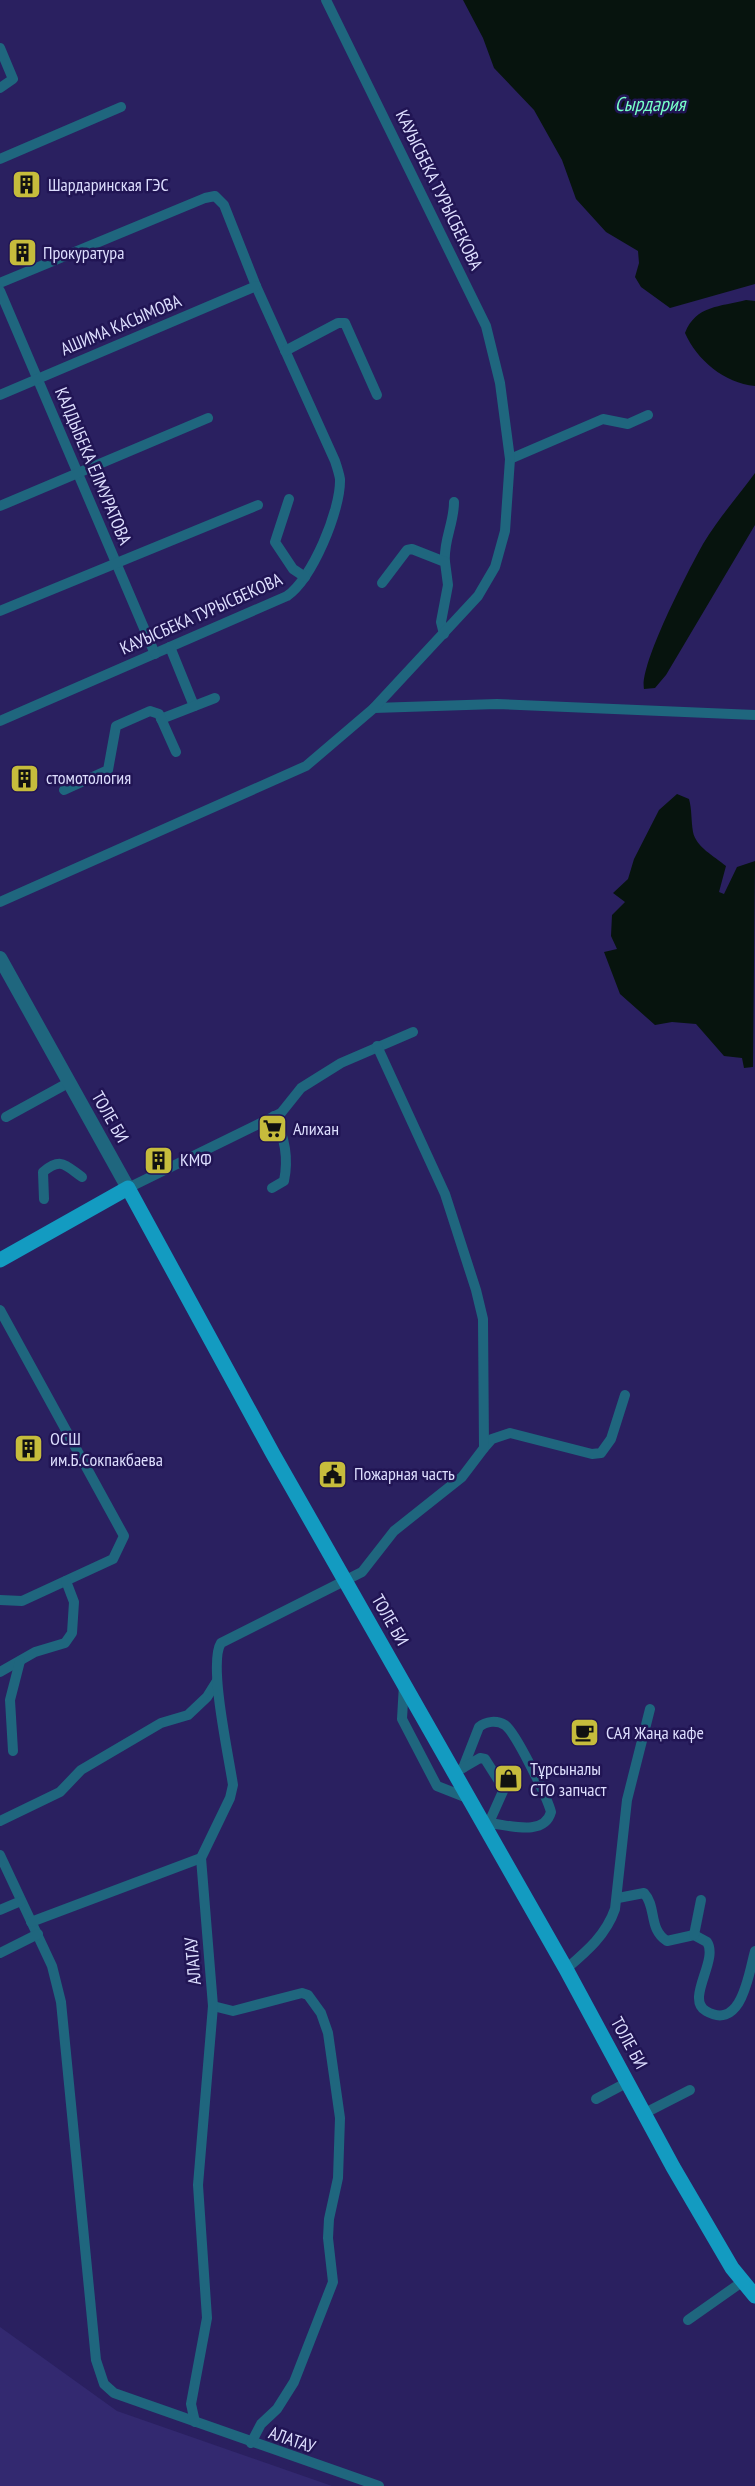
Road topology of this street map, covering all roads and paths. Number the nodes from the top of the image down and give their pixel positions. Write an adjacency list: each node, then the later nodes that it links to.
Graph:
1 (326, 0): 15 (street, КАУЫСБЕКА ТУРЫСБЕКОВА)
2 (0, 48): 3 (street)
3 (0, 88)
4 (121, 107): 5 (street)
5 (0, 159)
6 (0, 284): 7 (street, КАУЫСБЕКА ТУРЫСБЕКОВА)
7 (256, 286): 9 (street, КАУЫСБЕКА ТУРЫСБЕКОВА); 10 (street, АШИМА КАСЫМОВА)
8 (0, 291): 10 (street, КАЛДЫБЕКА ЕЛМУРАТОВА)
9 (285, 351): 12 (street); 23 (street, КАУЫСБЕКА ТУРЫСБЕКОВА)
10 (36, 379): 11 (street, АШИМА КАСЫМОВА); 16 (street, КАЛДЫБЕКА ЕЛМУРАТОВА)
11 (0, 395)
12 (377, 395)
13 (648, 415): 15 (street)
14 (208, 418): 16 (street)
15 (510, 459): 26 (street, КАУЫСБЕКА ТУРЫСБЕКОВА)
16 (79, 473): 20 (street); 22 (street, КАЛДЫБЕКА ЕЛМУРАТОВА)
17 (289, 499): 23 (street)
18 (454, 502): 21 (street)
19 (258, 505): 22 (street)
20 (0, 506)
21 (445, 562): 24 (street); 26 (street)
22 (116, 563): 25 (street); 28 (street, КАЛДЫБЕКА ЕЛМУРАТОВА)
23 (305, 577): 27 (street, КАУЫСБЕКА ТУРЫСБЕКОВА)
24 (382, 583)
25 (0, 610)
26 (444, 634): 31 (street, КАУЫСБЕКА ТУРЫСБЕКОВА)
27 (170, 647): 28 (street, КАУЫСБЕКА ТУРЫСБЕКОВА); 30 (street)
28 (155, 654): 34 (street, КАУЫСБЕКА ТУРЫСБЕКОВА)
29 (215, 698): 30 (street)
30 (194, 706): 33 (street)
31 (374, 708): 32 (street); 37 (street, КАУЫСБЕКА ТУРЫСБЕКОВА)
32 (755, 715)
33 (161, 719): 35 (street); 36 (street)
34 (0, 721)
35 (176, 752)
36 (64, 790)
37 (0, 902)
38 (0, 958): 41 (street, ТОЛЕ БИ)
39 (413, 1032): 40 (street)
40 (377, 1047): 43 (street); 51 (street)
41 (68, 1083): 42 (street); 45 (street, ТОЛЕ БИ)
42 (6, 1116)
43 (274, 1116): 45 (street); 46 (street)
44 (82, 1177): 47 (street)
45 (128, 1188): 48 (main road); 53 (main road, ТОЛЕ БИ)
46 (272, 1188)
47 (44, 1199)
48 (0, 1260)
49 (0, 1310): 52 (street)
50 (625, 1395): 51 (street)
51 (484, 1448): 53 (street)
52 (66, 1581): 54 (street); 55 (street)
53 (346, 1582): 57 (street); 58 (main road, ТОЛЕ БИ)
54 (0, 1600)
55 (20, 1661): 56 (street); 60 (street)
56 (0, 1672)
57 (217, 1681): 63 (street); 66 (street)
58 (404, 1681): 61 (main road, ТОЛЕ БИ); 62 (street)
59 (650, 1709): 67 (street)
60 (13, 1751)
61 (459, 1770): 62 (main road, ТОЛЕ БИ); 64 (street); 64 (street)
62 (470, 1799): 64 (main road, ТОЛЕ БИ)
63 (0, 1821)
64 (487, 1826): 76 (main road, ТОЛЕ БИ)
65 (0, 1856): 69 (street, АЛАТАУ)
66 (201, 1858): 71 (street); 77 (street, АЛАТАУ)
67 (618, 1898): 73 (street); 76 (street)
68 (700, 1900): 73 (street)
69 (21, 1901): 70 (street); 71 (street, АЛАТАУ)
70 (0, 1910)
71 (31, 1922): 72 (street, АЛАТАУ)
72 (38, 1934): 75 (street); 85 (street, АЛАТАУ)
73 (694, 1935): 74 (street)
74 (755, 1950)
75 (0, 1953)
76 (566, 1968): 78 (main road, ТОЛЕ БИ)
77 (213, 2006): 85 (street, АЛАТАУ); 86 (street)
78 (628, 2082): 80 (street); 81 (main road, ТОЛЕ БИ)
79 (690, 2090): 81 (street)
80 (596, 2099)
81 (645, 2114): 82 (main road, ТОЛЕ БИ)
82 (741, 2282): 83 (main road, ТОЛЕ БИ); 84 (street)
83 (755, 2296)
84 (688, 2320)
85 (195, 2422): 86 (street, АЛАТАУ)
86 (251, 2443): 87 (street, АЛАТАУ)
87 (379, 2486)

